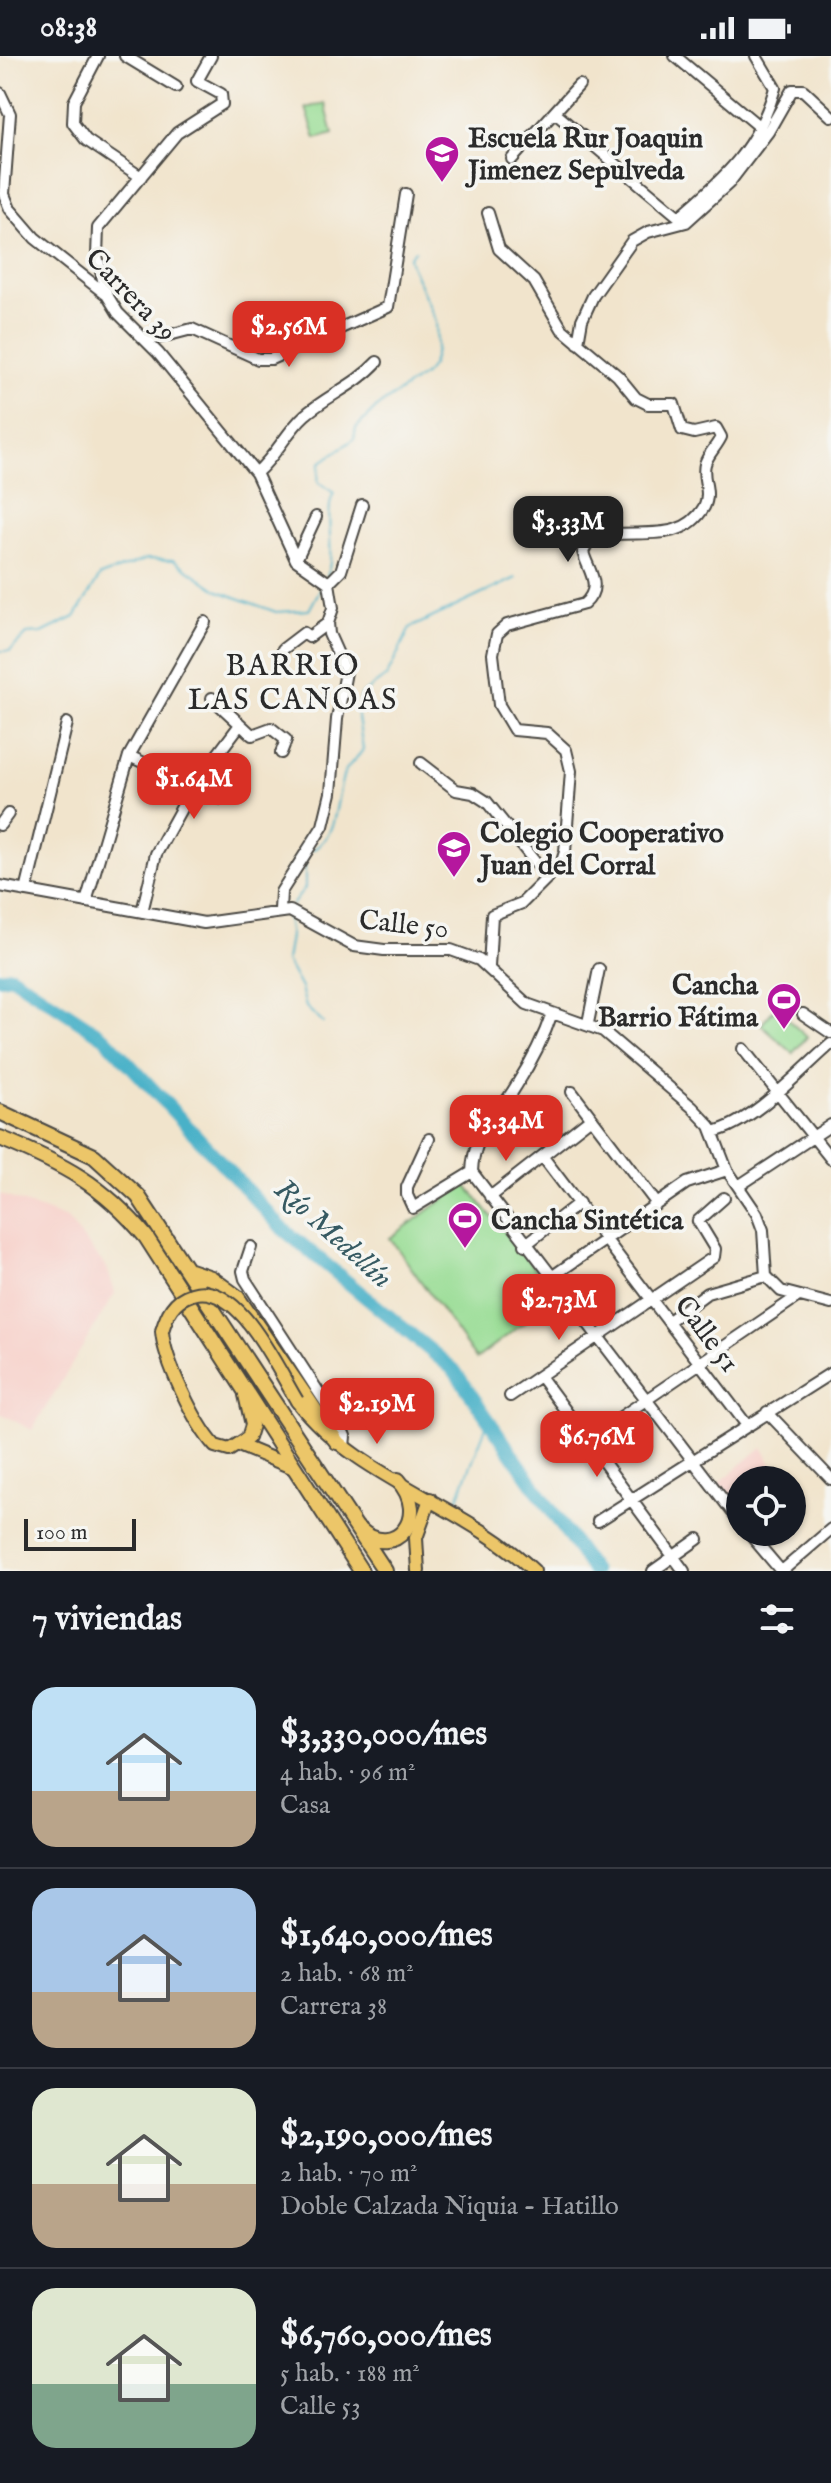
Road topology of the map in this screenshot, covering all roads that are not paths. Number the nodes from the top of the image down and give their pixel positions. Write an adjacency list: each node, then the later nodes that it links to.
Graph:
1 (98, 56): 15 (street)
2 (125, 56): 7 (street)
3 (150, 56): 7 (street)
4 (211, 56): 15 (street)
5 (675, 56): 13 (street)
6 (756, 56): 13 (street)
7 (144, 67): 9 (street)
8 (579, 85): 11 (street)
9 (176, 87)
10 (0, 93): 19 (street, Carrera 39)
11 (555, 113): 14 (street); 18 (street)
12 (831, 116): 18 (street)
13 (761, 128): 18 (street)
14 (512, 159)
15 (141, 177): 19 (street)
16 (406, 194): 20 (street)
17 (488, 213): 21 (street)
18 (682, 219): 21 (street)
19 (107, 295): 20 (street, Carrera 39)
20 (146, 341): 23 (street, Carrera 39)
21 (578, 343): 41 (street)
22 (377, 362): 23 (street)
23 (256, 473): 26 (street, Carrera 39)
24 (362, 505): 27 (street)
25 (316, 517): 26 (street)
26 (296, 560): 27 (street)
27 (329, 583): 29 (street)
28 (205, 622): 35 (street)
29 (328, 623): 30 (street); 45 (street)
30 (283, 649)
31 (212, 698): 33 (street)
32 (67, 723): 43 (street)
33 (239, 726): 34 (street); 37 (street)
34 (281, 753)
35 (129, 756): 37 (street); 44 (street)
36 (421, 763): 41 (street)
37 (193, 787): 38 (street); 46 (street)
38 (222, 799)
39 (8, 814): 40 (street)
40 (0, 825)
41 (547, 877): 47 (street)
42 (1, 885): 43 (street)
43 (26, 891): 44 (street)
44 (86, 902): 46 (street)
45 (280, 910): 46 (street); 47 (street, Calle 50)
46 (142, 912)
47 (489, 967): 49 (street, Calle 50)
48 (599, 969): 51 (street)
49 (552, 1013): 51 (street, Calle 50); 67 (street)
50 (803, 1014): 52 (street)
51 (588, 1023): 60 (street, Calle 50)
52 (831, 1033)
53 (831, 1044): 55 (street)
54 (743, 1049): 55 (street)
55 (776, 1091): 60 (street); 61 (street)
56 (572, 1092): 58 (street)
57 (0, 1112): 76 (highway)
58 (591, 1118): 64 (street); 72 (street)
59 (831, 1125): 61 (street)
60 (713, 1132): 66 (street, Calle 50)
61 (813, 1136): 65 (street); 68 (street)
62 (0, 1138): 87 (highway)
63 (429, 1139): 67 (street)
64 (543, 1157): 69 (street); 71 (street, Calle 51)
65 (831, 1159)
66 (727, 1170): 68 (street, Calle 50); 72 (street)
67 (472, 1172): 69 (street)
68 (740, 1185): 77 (street, Calle 50)
69 (490, 1197): 74 (street)
70 (724, 1198): 80 (street)
71 (579, 1203): 73 (street, Calle 51); 74 (street)
72 (657, 1204): 73 (street)
73 (607, 1239): 78 (street); 80 (street, Calle 51)
74 (525, 1245): 78 (street)
75 (251, 1247): 93 (street)
76 (190, 1271): 93 (highway); 104 (highway)
77 (766, 1276): 79 (street); 82 (street)
78 (550, 1278): 83 (street)
79 (797, 1297): 81 (street); 84 (street)
80 (653, 1299): 82 (street, Calle 51); 83 (street)
81 (830, 1300)
82 (669, 1321): 84 (street, Calle 51)
83 (597, 1337): 86 (street); 89 (street)
84 (700, 1363): 89 (street); 91 (street, Calle 51)
85 (831, 1373): 90 (street)
86 (540, 1376): 88 (street); 92 (street)
87 (242, 1385): 94 (main road); 97 (highway)
88 (510, 1396)
89 (645, 1400): 92 (street); 96 (street)
90 (767, 1412): 91 (street); 98 (street)
91 (746, 1424): 96 (street)
92 (588, 1438): 95 (street); 101 (street)
93 (340, 1444): 94 (main road, bridge); 99 (main road)
94 (241, 1446): 97 (main road)
95 (565, 1455)
96 (691, 1460): 101 (street); 102 (street)
97 (294, 1468): 109 (highway)
98 (831, 1479)
99 (398, 1480): 100 (main road); 104 (highway)
100 (430, 1499): 111 (main road); 112 (main road)
101 (634, 1499): 103 (street); 108 (street)
102 (726, 1504)
103 (598, 1521)
104 (356, 1527): 110 (highway)
105 (831, 1529): 115 (street)
106 (698, 1539): 108 (street)
107 (760, 1546): 115 (street)
108 (674, 1557): 113 (street); 114 (street)
109 (361, 1571)
110 (385, 1571)
111 (418, 1571)
112 (534, 1571)
113 (653, 1571)
114 (684, 1571)
115 (782, 1571)

